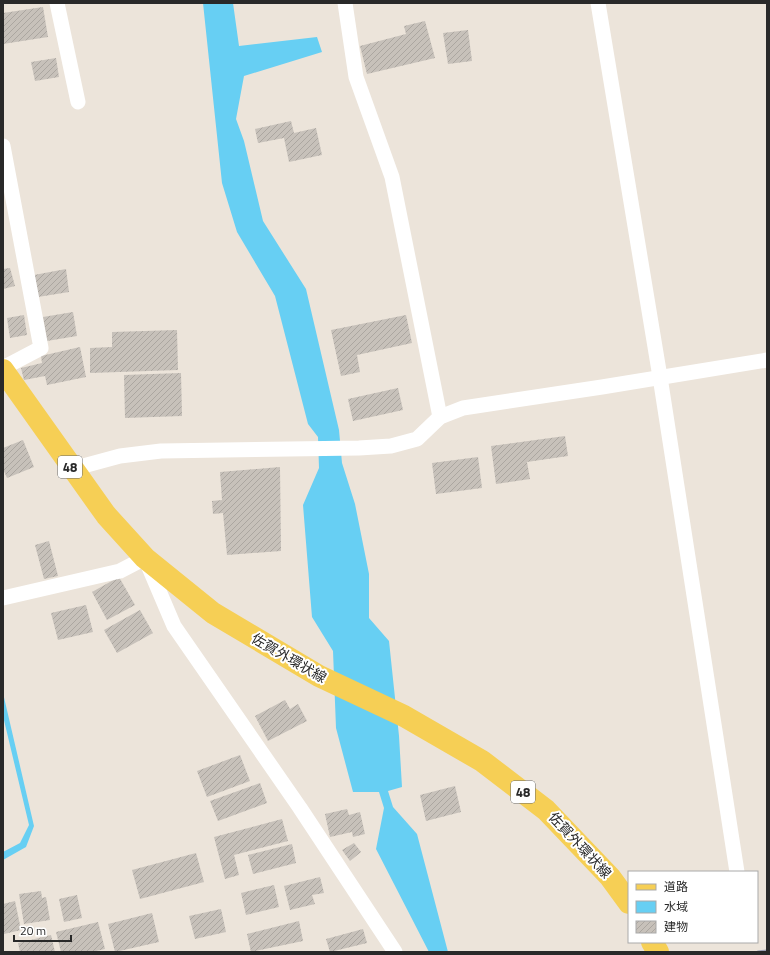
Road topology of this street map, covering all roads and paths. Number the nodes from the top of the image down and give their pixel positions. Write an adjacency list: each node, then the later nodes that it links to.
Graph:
1 (57, 3): 4 (street)
2 (345, 3): 9 (street)
3 (598, 3): 8 (street)
4 (78, 102)
5 (3, 146): 7 (street)
6 (767, 360): 8 (street)
7 (3, 369): 10 (main road, 佐賀外環状線 / 48)
8 (660, 377): 9 (street); 13 (street)
9 (440, 417): 10 (street)
10 (72, 469): 11 (main road, 佐賀外環状線 / 48)
11 (146, 558): 12 (street); 14 (main road, 佐賀外環状線 / 48); 16 (street)
12 (3, 598)
13 (737, 871)
14 (626, 898)
15 (653, 943): 17 (main road)
16 (395, 952)
17 (658, 952)

